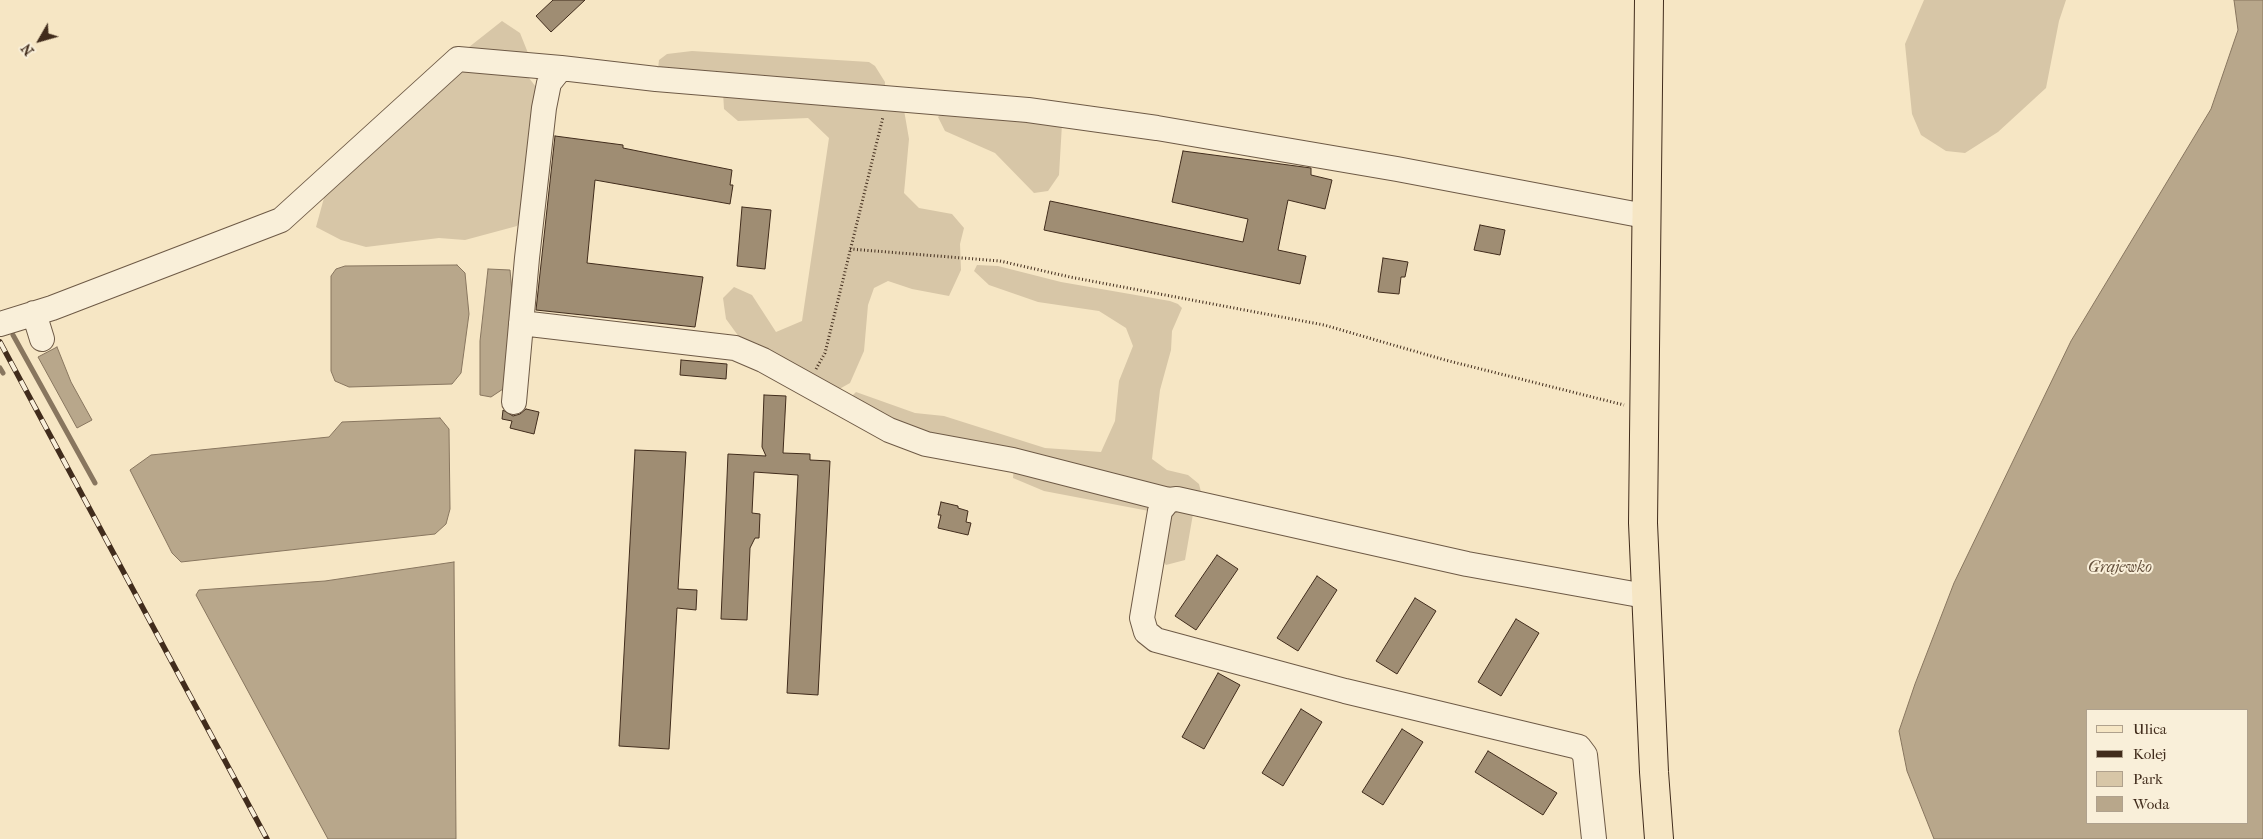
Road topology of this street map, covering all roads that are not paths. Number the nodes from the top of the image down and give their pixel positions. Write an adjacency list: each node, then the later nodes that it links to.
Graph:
1 (1649, 0): 3 (main road)
2 (561, 68): 3 (street); 4 (street); 6 (street)
3 (1645, 216): 10 (main road)
4 (34, 313): 5 (street); 7 (street)
5 (0, 324)
6 (521, 324): 8 (street); 9 (street)
7 (42, 339)
8 (514, 402)
9 (1169, 500): 10 (street); 11 (street)
10 (1645, 596): 12 (main road)
11 (1594, 839)
12 (1659, 839)

